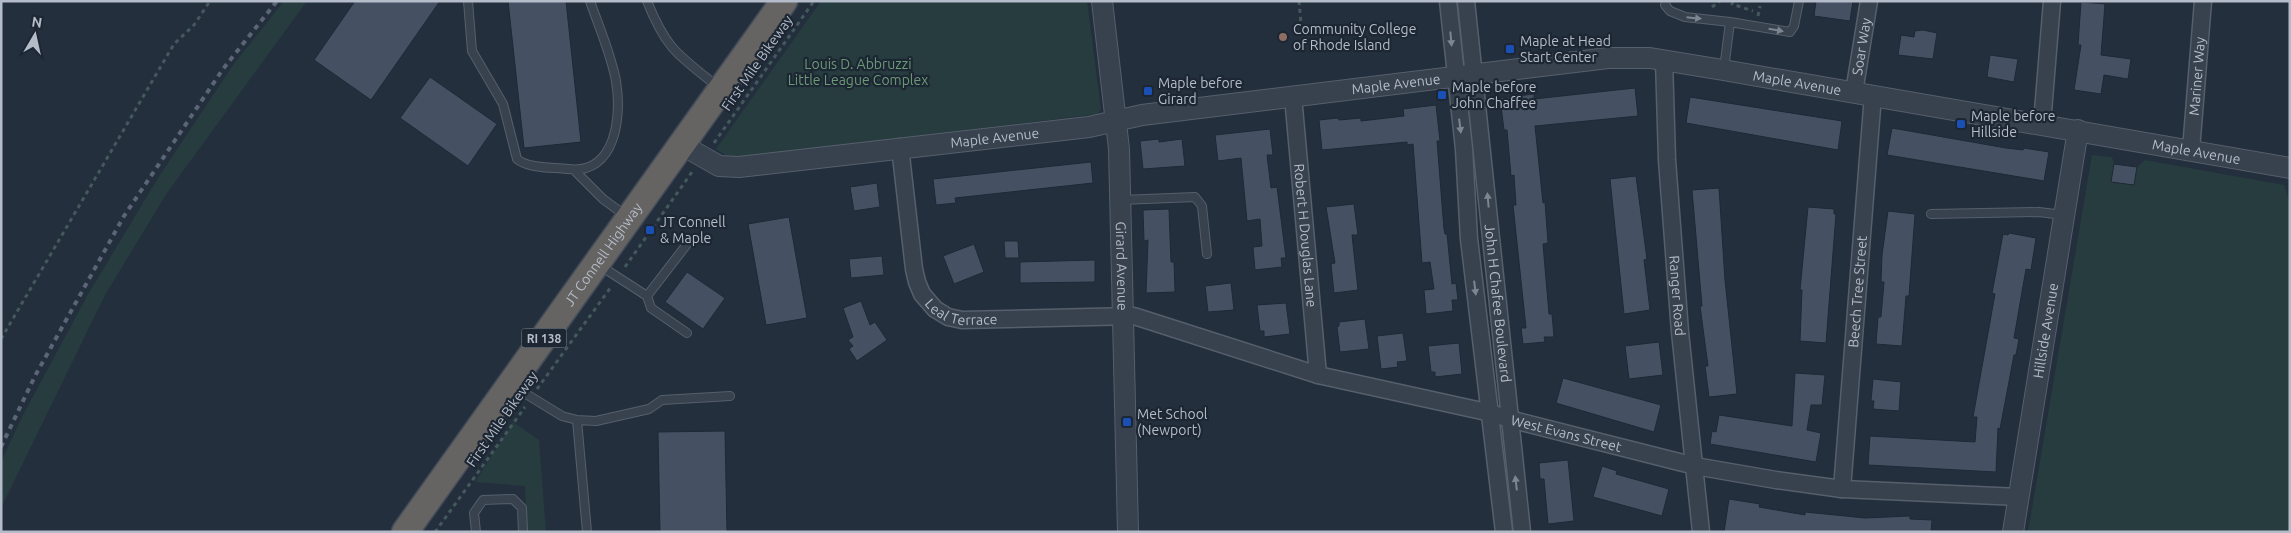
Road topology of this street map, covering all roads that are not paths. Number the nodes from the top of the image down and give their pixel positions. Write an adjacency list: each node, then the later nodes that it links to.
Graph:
1 (468, 1): 27 (lane)
2 (590, 1): 27 (lane)
3 (647, 1): 17 (lane)
4 (784, 1): 17 (highway, JT Connell Highway / RI 138)
5 (1102, 1): 20 (street, Girard Avenue)
6 (1448, 1): 16 (street, one-way to 16)
7 (1466, 1): 16 (street)
8 (1666, 1): 13 (lane, one-way to 13)
9 (1799, 1): 13 (lane, one-way to 9)
10 (1869, 1): 18 (street, Soar Way)
11 (2052, 1): 21 (street)
12 (2202, 1): 25 (street, Mariner Way)
13 (1730, 22): 15 (lane)
14 (1664, 60): 15 (street, Maple Avenue); 16 (street, Maple Avenue); 44 (street, Ranger Road)
15 (1723, 70): 18 (street, Maple Avenue)
16 (1464, 76): 19 (street, Maple Avenue); 41 (street, John H Chafee Boulevard, one-way to 41); 42 (street, John H Chafee Boulevard, one-way to 16)
17 (721, 89): 23 (highway, JT Connell Highway / RI 138)
18 (1864, 94): 21 (street, Maple Avenue); 45 (street, Beech Tree Street)
19 (1293, 96): 20 (street, Maple Avenue); 38 (street, Robert H Douglas Lane)
20 (1117, 121): 24 (street, Maple Avenue); 28 (street, Girard Avenue)
21 (2042, 124): 22 (street, Maple Avenue)
22 (2078, 130): 25 (street, Maple Avenue); 30 (street, Hillside Avenue)
23 (682, 145): 24 (street, Maple Avenue); 31 (highway, JT Connell Highway / RI 138)
24 (900, 147): 36 (street, Leal Terrace)
25 (2191, 150): 26 (street, Maple Avenue)
26 (2290, 168)
27 (574, 170): 31 (lane)
28 (1121, 200): 33 (lane); 36 (street, Girard Avenue)
29 (1931, 214): 30 (lane)
30 (2065, 215): 46 (street, Hillside Avenue)
31 (629, 219): 34 (highway, JT Connell Highway / RI 138)
32 (691, 239): 35 (lane)
33 (1207, 254)
34 (608, 270): 35 (lane); 39 (highway, JT Connell Highway / RI 138)
35 (647, 296): 37 (lane)
36 (1125, 315): 38 (street, West Evans Street); 51 (street, Girard Avenue)
37 (686, 333)
38 (1318, 375): 41 (street, West Evans Street)
39 (522, 391): 43 (lane); 47 (highway, JT Connell Highway / RI 138)
40 (730, 396): 43 (lane)
41 (1491, 412): 42 (street, West Evans Street); 52 (street, John H Chafee Boulevard)
42 (1509, 419): 44 (street, West Evans Street); 53 (street, John H Chafee Boulevard, one-way to 42)
43 (577, 420): 50 (lane)
44 (1695, 466): 45 (street, West Evans Street); 54 (street, Ranger Road)
45 (1842, 489): 46 (street, West Evans Street)
46 (2019, 497): 55 (street, Hillside Avenue)
47 (405, 532)
48 (476, 532): 49 (lane)
49 (523, 532)
50 (587, 532)
51 (1128, 532)
52 (1504, 532)
53 (1522, 532)
54 (1701, 532)
55 (2012, 532)

